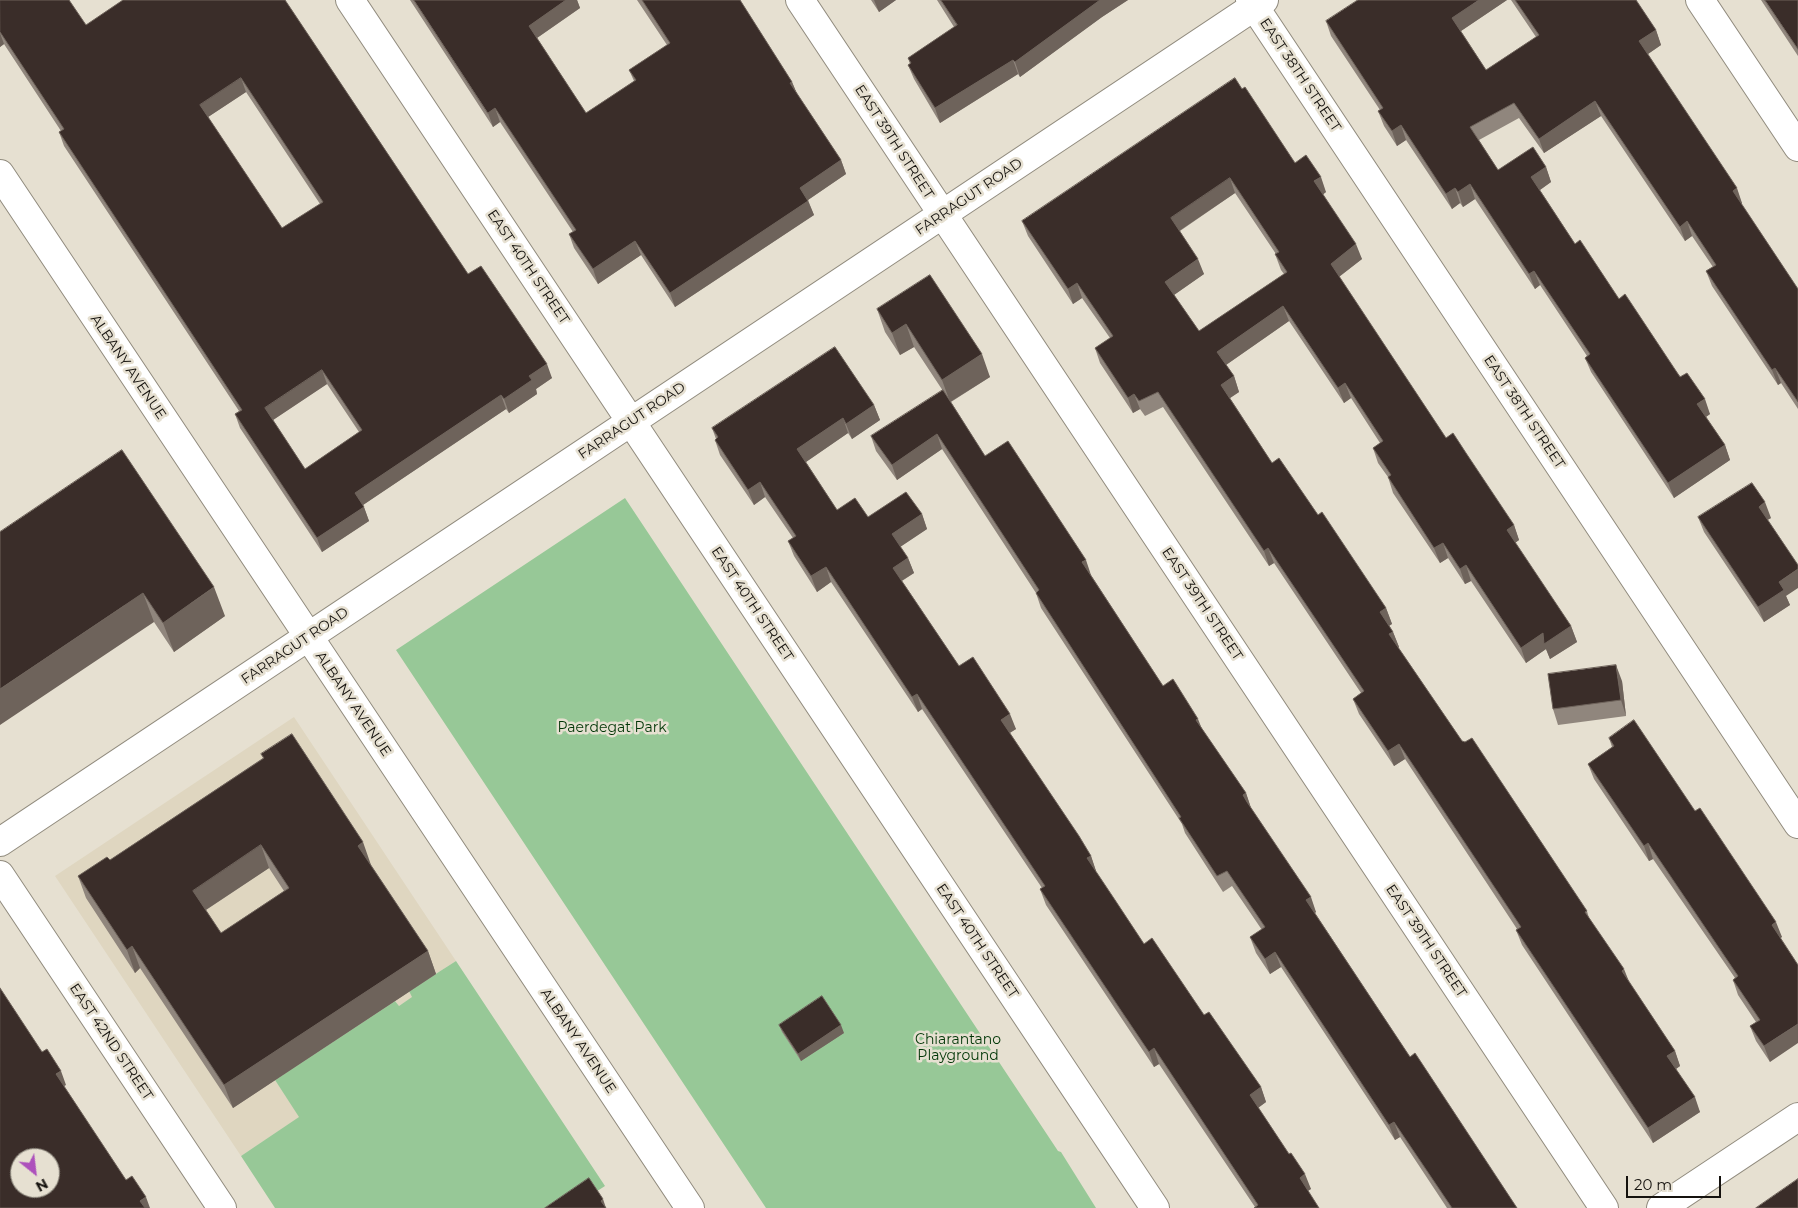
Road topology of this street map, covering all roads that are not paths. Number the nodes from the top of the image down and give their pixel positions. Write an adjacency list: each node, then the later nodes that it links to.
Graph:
1 (350, 0): 8 (street, EAST 40TH STREET)
2 (800, 0): 7 (street, EAST 39TH STREET)
3 (1700, 0): 5 (street)
4 (1256, 2): 7 (street, FARRAGUT ROAD); 10 (street, EAST 38TH STREET)
5 (1798, 147)
6 (0, 174): 9 (street, ALBANY AVENUE)
7 (942, 214): 8 (street, FARRAGUT ROAD); 17 (street, EAST 39TH STREET)
8 (631, 422): 9 (street, FARRAGUT ROAD); 16 (street, EAST 40TH STREET)
9 (308, 637): 11 (street, FARRAGUT ROAD); 15 (street, ALBANY AVENUE)
10 (1798, 824)
11 (0, 842)
12 (0, 875): 14 (street, EAST 42ND STREET)
13 (1798, 1117): 18 (street)
14 (222, 1208)
15 (690, 1208)
16 (1155, 1208)
17 (1604, 1208)
18 (1661, 1208)

